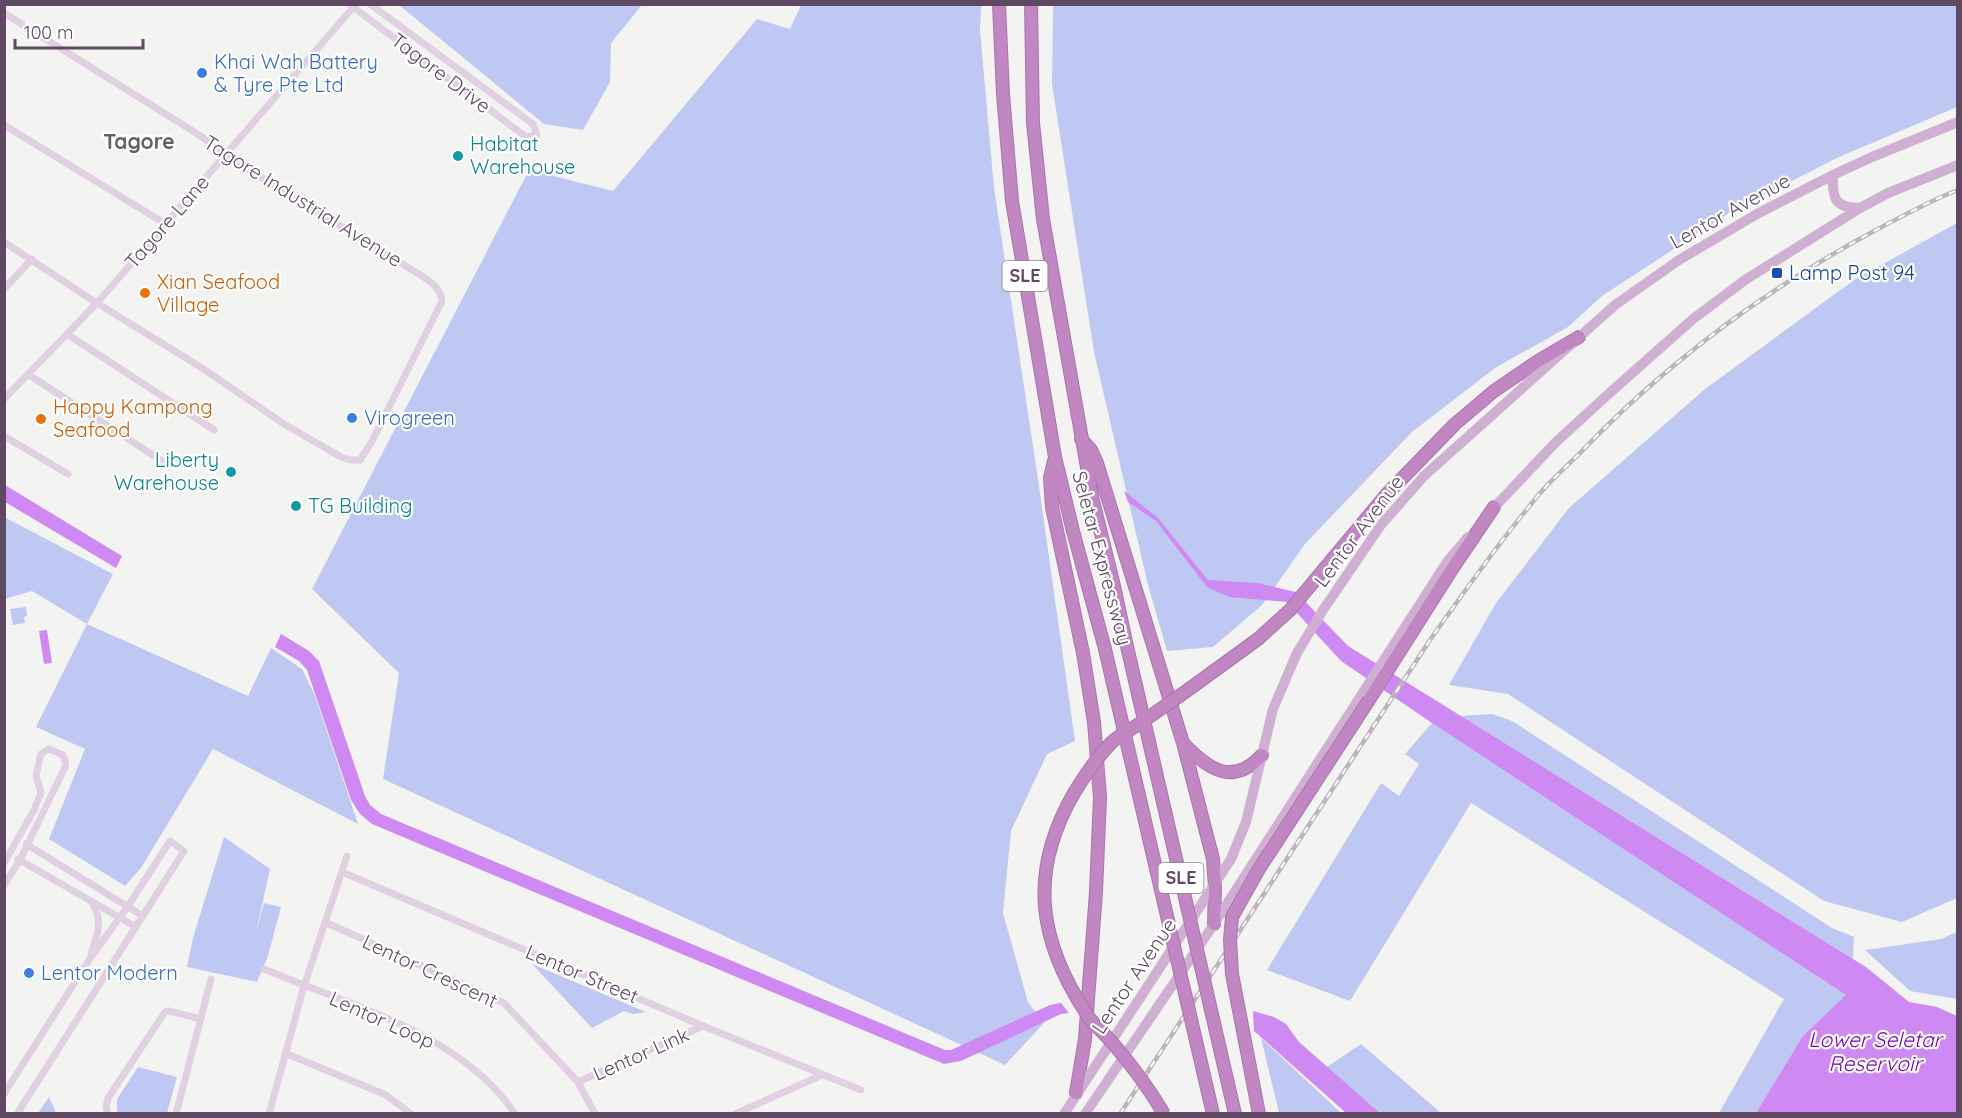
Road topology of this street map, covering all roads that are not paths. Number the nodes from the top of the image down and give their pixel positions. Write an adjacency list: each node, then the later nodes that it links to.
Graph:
1 (370, 4): 4 (street, Tagore Drive)
2 (999, 4): 24 (highway, Seletar Expressway / SLE)
3 (1030, 4): 23 (highway, Seletar Expressway / SLE)
4 (353, 6): 8 (street, Tagore Lane)
5 (4, 13): 8 (street, Tagore Industrial Avenue)
6 (1958, 122): 10 (main road, Lentor Avenue)
7 (4, 125): 12 (street)
8 (227, 154): 12 (street, Tagore Lane); 16 (street, Tagore Industrial Avenue)
9 (1958, 165): 11 (main road)
10 (1833, 176): 11 (main road); 18 (main road, Lentor Avenue)
11 (1860, 208): 27 (main road)
12 (164, 223): 16 (street, Tagore Lane)
13 (4, 242): 14 (street)
14 (32, 259): 15 (street); 16 (street)
15 (4, 289)
16 (97, 303): 17 (street, Tagore Lane)
17 (67, 334): 19 (street, Tagore Lane); 21 (street)
18 (1579, 337): 30 (main road, Lentor Avenue); 71 (highway, bridge)
19 (29, 375): 20 (street, Tagore Lane); 25 (street)
20 (4, 399)
21 (213, 430)
22 (4, 436): 26 (street)
23 (1080, 438): 29 (highway); 73 (highway, Seletar Expressway / SLE, bridge)
24 (1055, 457): 59 (highway); 72 (highway, Seletar Expressway / SLE, bridge)
25 (170, 465)
26 (68, 474)
27 (1494, 507): 28 (highway)
28 (1390, 659): 45 (main road, Lentor Avenue); 74 (highway, bridge)
29 (1183, 743): 30 (highway); 39 (highway)
30 (1262, 755): 39 (main road, Lentor Avenue)
31 (18, 840): 32 (street); 32 (street); 33 (street)
32 (27, 845): 35 (street); 41 (street)
33 (10, 855): 35 (street); 36 (street)
34 (347, 856): 37 (street)
35 (20, 860): 38 (street); 40 (street)
36 (4, 863)
37 (342, 872): 44 (street); 52 (street, Lentor Street)
38 (4, 885)
39 (1215, 887): 45 (highway); 53 (main road, Lentor Avenue)
40 (91, 901): 43 (street); 47 (street)
41 (128, 906): 42 (street); 42 (street); 43 (street)
42 (143, 916): 46 (street)
43 (120, 918): 46 (street); 47 (street)
44 (325, 922): 50 (street); 57 (street, Lentor Crescent)
45 (1214, 924): 54 (main road, Lentor Avenue)
46 (136, 927): 61 (street)
47 (89, 960): 60 (street)
48 (264, 969): 50 (street, Lentor Loop)
49 (211, 979): 51 (street)
50 (304, 986): 55 (street); 66 (street, Lentor Loop)
51 (201, 1019): 62 (street); 63 (street)
52 (703, 1026): 56 (street, Lentor Street); 57 (street, Lentor Link)
53 (1118, 1034): 54 (main road); 59 (main road, Lentor Avenue)
54 (1132, 1046): 70 (main road, Lentor Avenue)
55 (285, 1053): 64 (street); 65 (street)
56 (822, 1075): 58 (street, Lentor Street); 68 (street)
57 (578, 1082): 67 (street, Lentor Crescent)
58 (861, 1090)
59 (1076, 1093): 69 (main road, Lentor Avenue)
60 (4, 1094)
61 (17, 1113)
62 (108, 1113)
63 (176, 1113)
64 (269, 1113)
65 (411, 1113)
66 (515, 1113)
67 (595, 1113)
68 (735, 1113)
69 (1065, 1113)
70 (1085, 1113)
71 (1164, 1113)
72 (1213, 1113)
73 (1235, 1113)
74 (1259, 1113)

